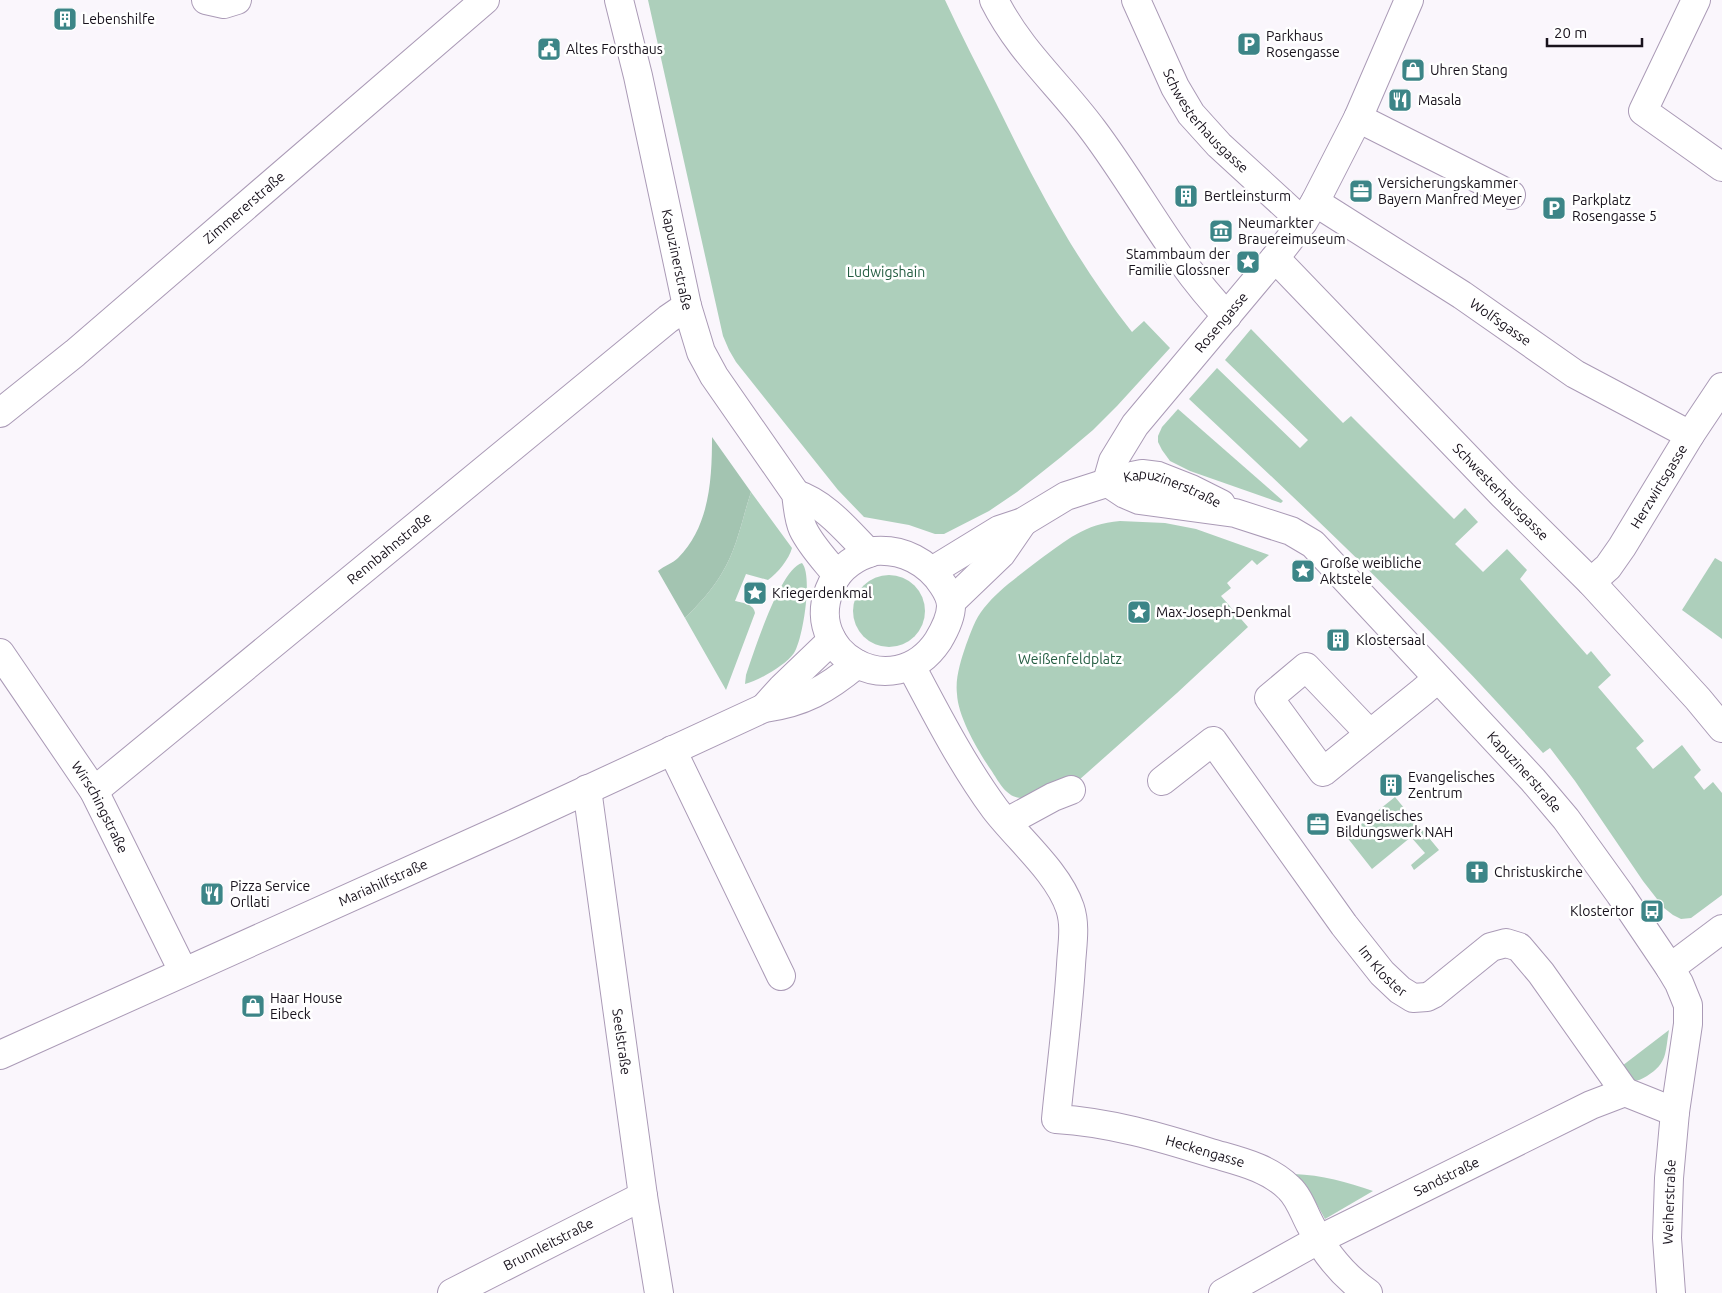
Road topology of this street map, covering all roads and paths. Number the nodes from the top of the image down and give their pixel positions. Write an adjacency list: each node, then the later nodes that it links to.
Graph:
1 (206, 0): 2 (street)
2 (237, 0)
3 (485, 0): 17 (street, Zimmererstraße)
4 (619, 0): 14 (street, Kapuzinerstraße)
5 (994, 0): 15 (street)
6 (1136, 0): 12 (street, Schwesterhausgasse)
7 (1409, 0): 9 (street, Rosengasse)
8 (1696, 0): 10 (street)
9 (1358, 118): 11 (street); 12 (street, Rosengasse)
10 (1722, 167)
11 (1511, 195)
12 (1309, 212): 13 (street, Rosengasse); 18 (street, Wolfsgasse)
13 (1275, 258): 15 (street, Rosengasse); 25 (street, Schwesterhausgasse)
14 (687, 306): 20 (street, Kapuzinerstraße); 39 (street, Rennbahnstraße)
15 (1227, 316): 19 (street, Rosengasse)
16 (1722, 387): 18 (street, Herzwirtsgasse)
17 (0, 413)
18 (1690, 435): 25 (street, Herzwirtsgasse)
19 (1107, 482): 21 (street, Kapuzinerstraße); 42 (street, Kapuzinerstraße)
20 (796, 494): 22 (street, Kapuzinerstraße); 24 (street, Kapuzinerstraße)
21 (1023, 522): 23 (street, Kapuzinerstraße); 26 (street, Kapuzinerstraße)
22 (869, 553): 23 (street); 24 (street)
23 (932, 571): 26 (street)
24 (837, 575): 27 (street)
25 (1590, 582): 33 (street, Schwesterhausgasse)
26 (950, 602): 30 (street)
27 (832, 640): 29 (street); 32 (street, Mariahilfstraße)
28 (0, 653): 39 (street, Wirschingstraße)
29 (857, 664): 30 (street); 32 (street, Mariahilfstraße)
30 (911, 666): 40 (street)
31 (1429, 686): 34 (street)
32 (764, 708): 35 (street, Mariahilfstraße)
33 (1722, 728)
34 (1370, 734)
35 (672, 750): 37 (street, Mariahilfstraße); 44 (street)
36 (1162, 781): 46 (street, Im Kloster)
37 (587, 789): 43 (street, Mariahilfstraße); 48 (street, Seelstraße)
38 (1071, 790): 40 (street)
39 (94, 791): 43 (street, Wirschingstraße)
40 (1007, 822): 49 (street, Heckengasse)
41 (1722, 929): 42 (street)
42 (1670, 968): 47 (street, Kapuzinerstraße)
43 (183, 971): 45 (street, Mariahilfstraße)
44 (781, 976)
45 (0, 1054)
46 (1625, 1092): 47 (street); 49 (street, Sandstraße)
47 (1676, 1112): 54 (street, Weiherstraße)
48 (643, 1196): 50 (street, Brunnleitstraße); 51 (street, Seelstraße)
49 (1318, 1240): 52 (street, Sandstraße); 53 (street, Heckengasse)
50 (452, 1293)
51 (659, 1293)
52 (1224, 1293)
53 (1368, 1293)
54 (1671, 1293)

